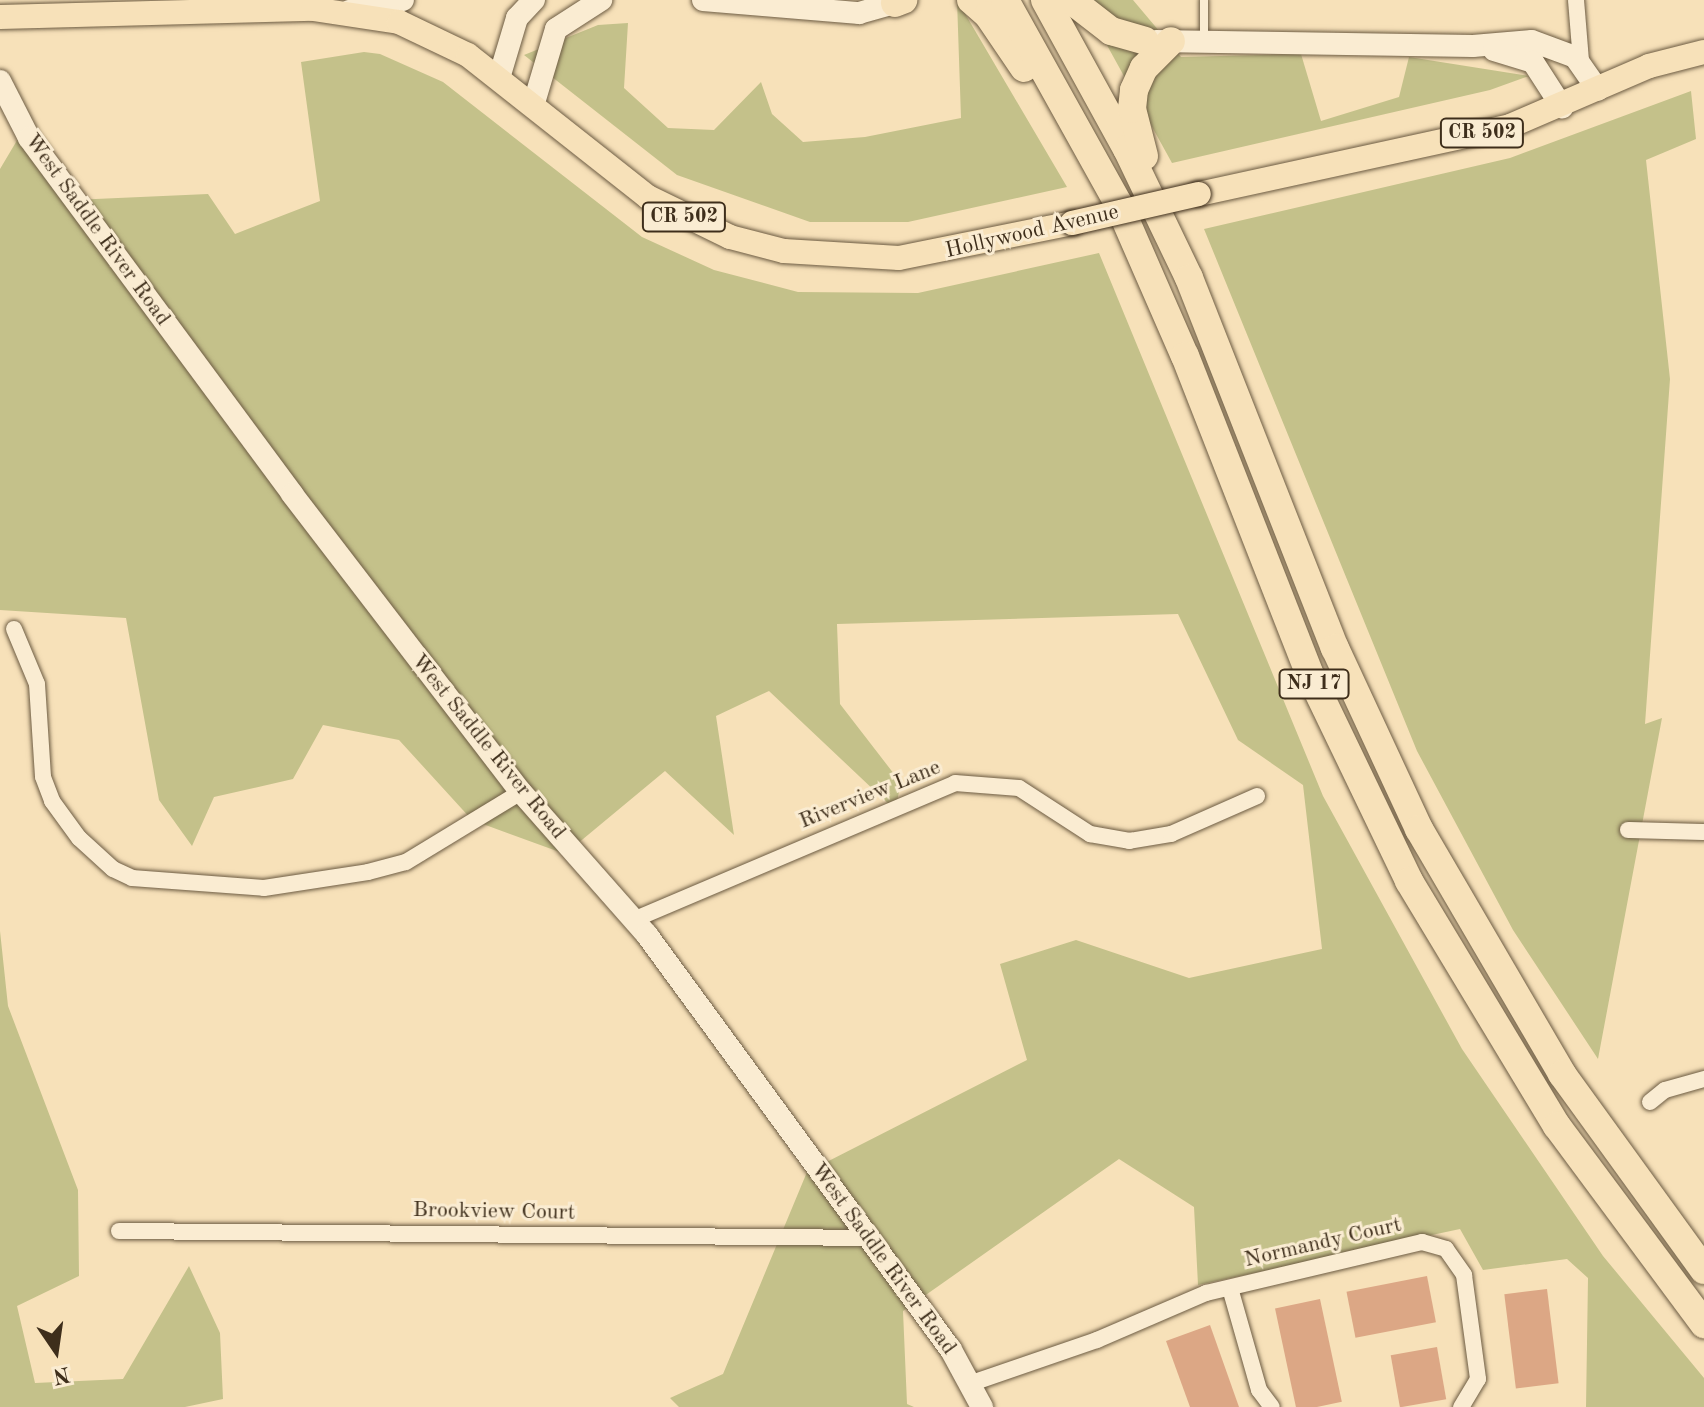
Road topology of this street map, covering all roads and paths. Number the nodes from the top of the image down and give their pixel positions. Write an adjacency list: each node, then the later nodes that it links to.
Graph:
1 (403, 0): 14 (street, Hollywood Avenue)
2 (534, 0): 22 (street)
3 (542, 0): 16 (street)
4 (601, 0): 16 (street)
5 (715, 0): 12 (street)
6 (971, 0): 27 (highway)
7 (1005, 0): 27 (highway, NJ 17)
8 (1045, 0): 28 (highway, NJ 17)
9 (1071, 0): 17 (highway)
10 (1204, 0): 18 (lane)
11 (1576, 0): 21 (street)
12 (898, 1)
13 (156, 5): 14 (main road, Hollywood Avenue / CR 502); 15 (main road, Hollywood Avenue / CR 502)
14 (350, 6): 22 (main road, Hollywood Avenue / CR 502)
15 (0, 17)
16 (556, 29): 25 (street)
17 (1158, 41): 18 (street); 28 (highway)
18 (1204, 41): 19 (street)
19 (1473, 46): 21 (street); 26 (street)
20 (1704, 52): 24 (main road, Hollywood Avenue / CR 502)
21 (1581, 61): 24 (street)
22 (499, 78): 25 (main road, Hollywood Avenue / CR 502)
23 (0, 81): 30 (street, West Saddle River Road)
24 (1598, 90): 26 (main road, Hollywood Avenue / CR 502)
25 (533, 106): 26 (main road, Hollywood Avenue / CR 502, bridge)
26 (1562, 107)
27 (1090, 150): 41 (highway, NJ 17)
28 (1165, 226): 39 (highway, NJ 17)
29 (14, 629): 30 (street)
30 (521, 792): 34 (street, West Saddle River Road)
31 (1257, 796): 34 (street, Riverview Lane)
32 (1628, 830): 33 (street)
33 (1704, 832)
34 (633, 920): 38 (street, West Saddle River Road)
35 (1704, 1079): 36 (street)
36 (1650, 1102)
37 (119, 1231): 38 (street, Brookview Court)
38 (869, 1238): 42 (street, West Saddle River Road)
39 (1704, 1270)
40 (1230, 1288): 42 (street, Normandy Court); 44 (street, Normandy Court); 45 (street, Normandy Court)
41 (1704, 1324)
42 (969, 1384): 43 (street, West Saddle River Road)
43 (982, 1407)
44 (1272, 1407)
45 (1461, 1407)

